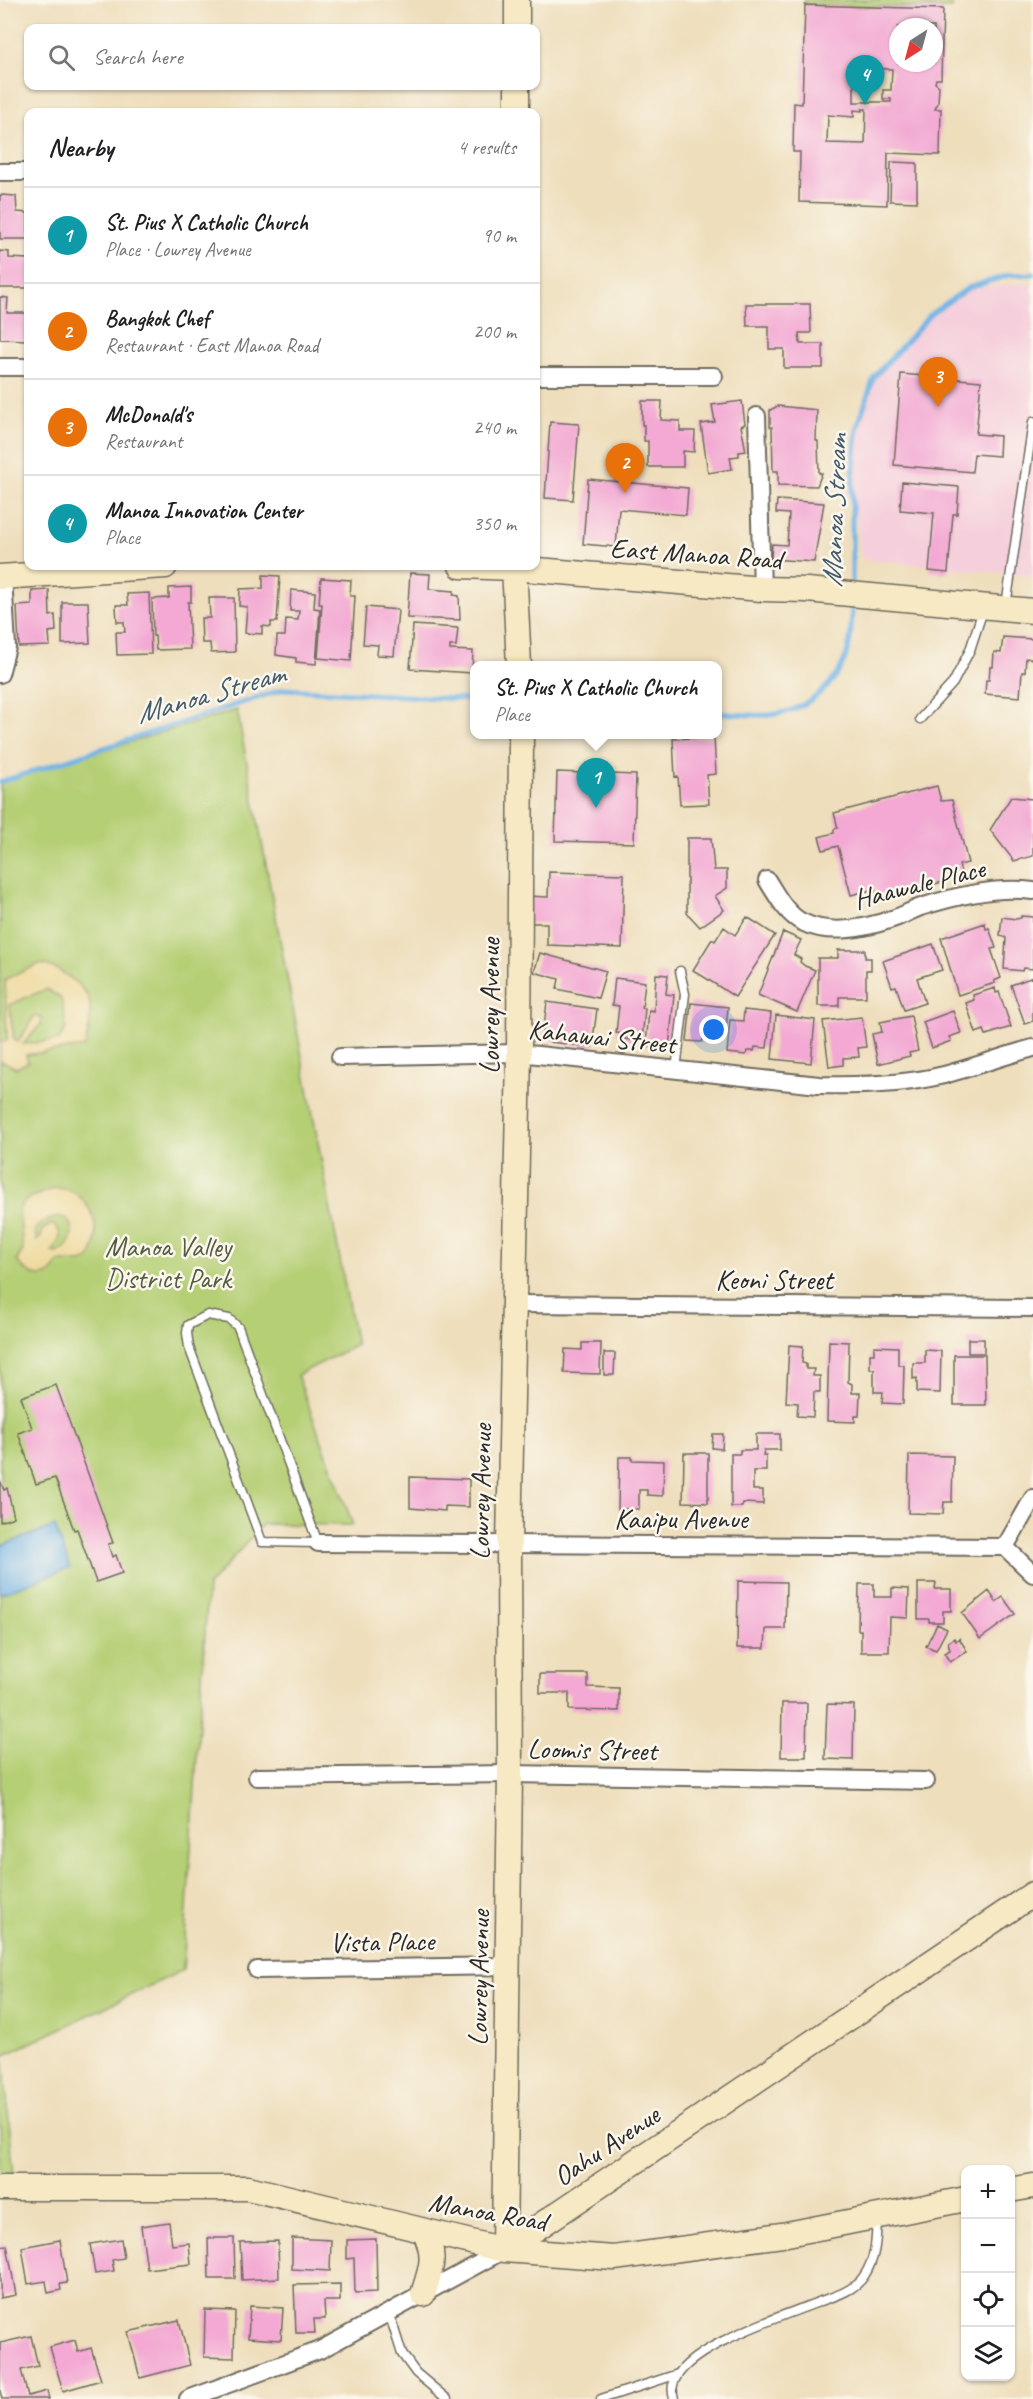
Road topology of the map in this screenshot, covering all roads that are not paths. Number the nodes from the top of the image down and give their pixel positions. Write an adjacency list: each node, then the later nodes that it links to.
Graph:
1 (517, 0): 2 (street)
2 (517, 24)
3 (517, 90): 4 (street)
4 (517, 108)
5 (0, 172): 6 (street)
6 (24, 172)
7 (0, 367): 8 (street)
8 (24, 367)
9 (540, 376): 10 (street)
10 (714, 376)
11 (757, 416): 17 (street)
12 (1033, 422): 18 (lane)
13 (540, 569): 17 (street, East Manoa Road)
14 (100, 570): 16 (street)
15 (514, 570): 20 (street)
16 (2, 576): 21 (street)
17 (762, 589): 18 (street, East Manoa Road)
18 (995, 607): 19 (street, East Manoa Road); 22 (lane)
19 (1033, 611)
20 (518, 661)
21 (0, 674)
22 (920, 719)
23 (521, 739): 28 (street, Lowrey Avenue)
24 (767, 880): 25 (street, Haawale Place)
25 (1033, 891)
26 (680, 971): 30 (lane)
27 (1033, 1048): 30 (street, Kahawai Street)
28 (519, 1053): 29 (street, Kahawai Street); 30 (street, Kahawai Street); 31 (street, Lowrey Avenue)
29 (340, 1056)
30 (676, 1071)
31 (515, 1304): 32 (street, Keoni Street); 35 (street, Lowrey Avenue)
32 (1033, 1308)
33 (1033, 1498): 36 (street)
34 (318, 1543): 34 (lane); 35 (street, Kaaipu Avenue)
35 (508, 1544): 36 (street, Kaaipu Avenue); 38 (street, Lowrey Avenue)
36 (1005, 1547): 37 (street)
37 (1033, 1574)
38 (510, 1774): 39 (street, Loomis Street); 40 (street, Loomis Street); 42 (street, Lowrey Avenue)
39 (257, 1777)
40 (926, 1781)
41 (1033, 1894): 50 (street, Oahu Avenue)
42 (508, 1966): 43 (street, Vista Place); 50 (street, Lowrey Avenue)
43 (257, 1970)
44 (1033, 2186): 46 (street)
45 (0, 2188): 49 (street, Manoa Road)
46 (1015, 2189)
47 (961, 2200): 48 (street, Manoa Road)
48 (878, 2216): 50 (street, Manoa Road); 53 (lane)
49 (423, 2230): 50 (street, Manoa Road); 51 (street)
50 (504, 2250): 51 (street, Oahu Avenue)
51 (423, 2294): 52 (street, Oahu Avenue)
52 (389, 2313): 54 (street, Oahu Avenue); 55 (lane)
53 (678, 2374): 56 (lane); 57 (lane)
54 (188, 2399)
55 (447, 2399)
56 (601, 2399)
57 (674, 2399)

